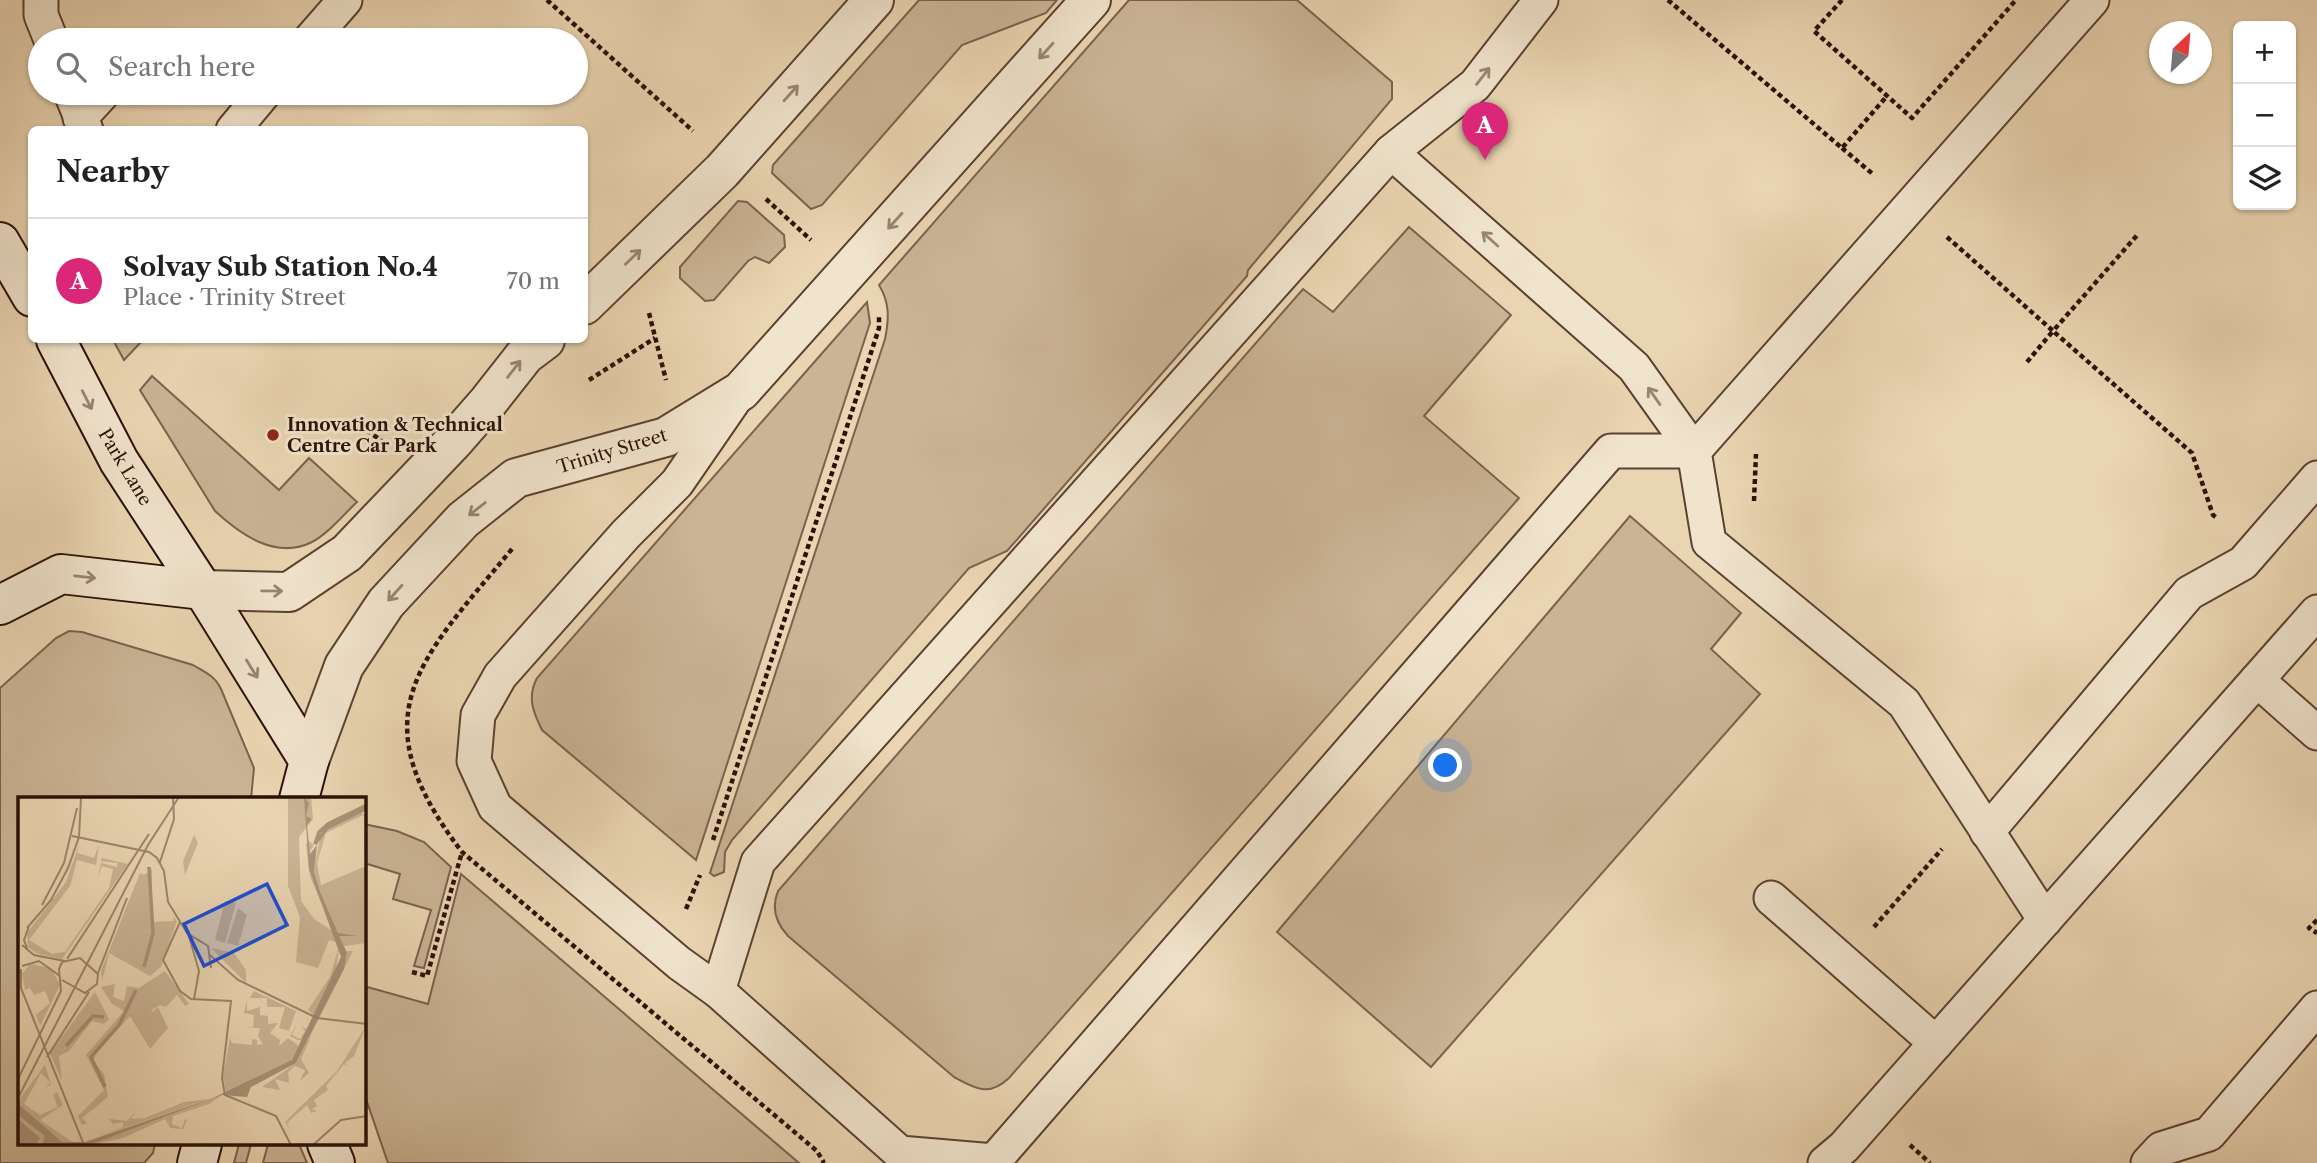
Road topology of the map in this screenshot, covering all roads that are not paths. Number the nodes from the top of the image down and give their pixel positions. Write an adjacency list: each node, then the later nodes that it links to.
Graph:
1 (41, 0): 7 (lane)
2 (345, 0): 8 (lane)
3 (874, 0): 14 (street, one-way to 3)
4 (1091, 0): 17 (street, Trinity Street, one-way to 17)
5 (1541, 0): 11 (lane, one-way to 5)
6 (2092, 0): 18 (lane)
7 (46, 28)
8 (320, 28)
9 (254, 105): 10 (lane)
10 (236, 126)
11 (1391, 152): 18 (lane, one-way to 11); 30 (lane)
12 (0, 242): 13 (street)
13 (28, 290)
14 (588, 301)
15 (58, 343): 20 (street, Park Lane, one-way to 20)
16 (541, 343): 20 (street, one-way to 16)
17 (741, 391): 25 (street, Trinity Street, one-way to 25); 30 (lane)
18 (1694, 452): 27 (lane); 35 (lane)
19 (2317, 478): 27 (lane)
20 (203, 590): 21 (street, one-way to 20); 25 (street, one-way to 25)
21 (0, 605)
22 (2317, 612): 23 (lane)
23 (2257, 680): 24 (lane); 29 (lane)
24 (2317, 733)
25 (309, 761): 26 (street, Trinity Street)
26 (300, 797)
27 (1981, 821): 29 (lane)
28 (1771, 898): 32 (lane)
29 (2045, 920): 32 (lane)
30 (718, 991): 35 (lane)
31 (2317, 1008): 39 (lane)
32 (1936, 1043): 36 (lane)
33 (201, 1146): 37 (street)
34 (328, 1146): 38 (street)
35 (900, 1158)
36 (1844, 1158)
37 (197, 1163)
38 (335, 1163)
39 (2148, 1163)

